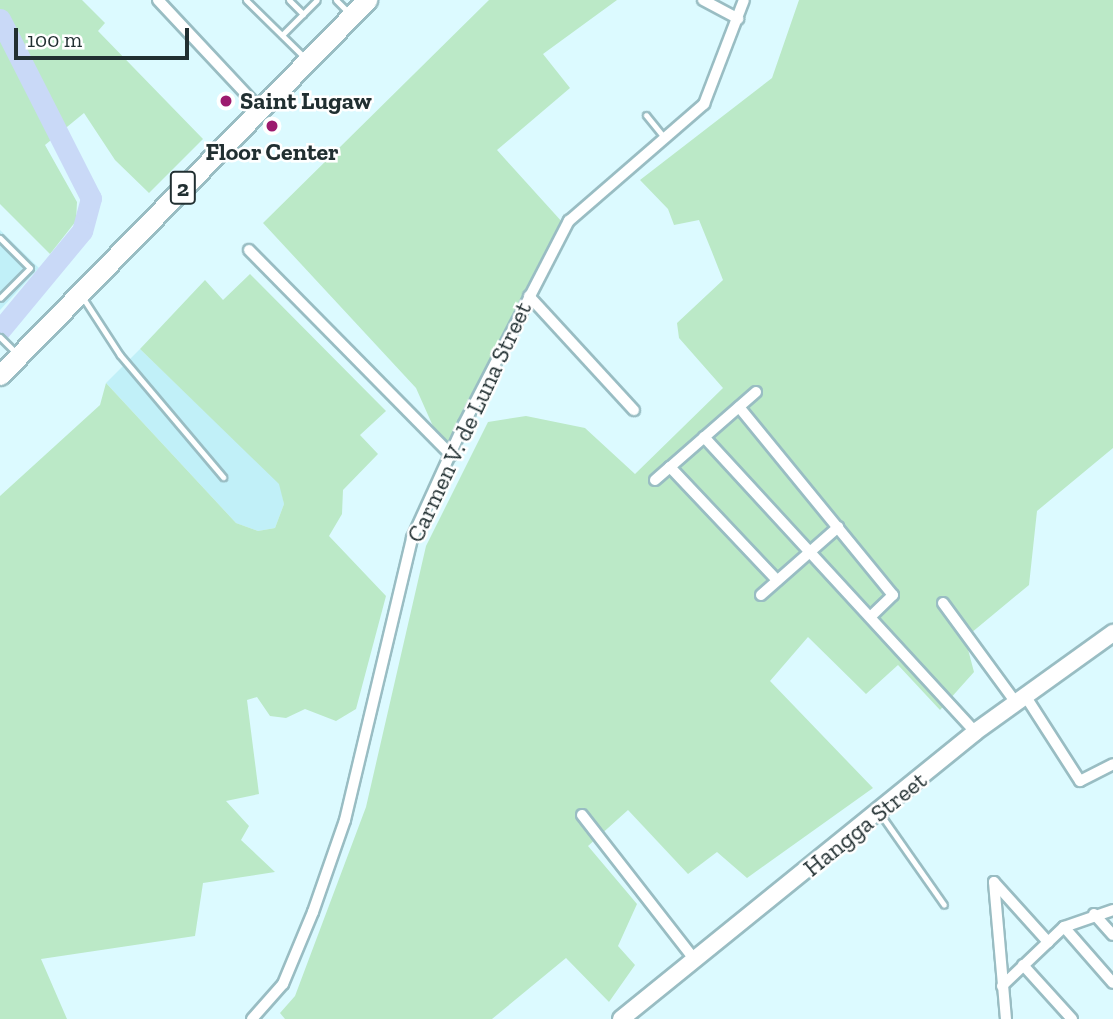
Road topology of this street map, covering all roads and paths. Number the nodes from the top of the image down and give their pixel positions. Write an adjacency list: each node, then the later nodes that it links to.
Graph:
1 (158, 0): 14 (street)
2 (246, 0): 12 (lane)
3 (289, 0): 9 (lane)
4 (317, 0): 9 (lane)
5 (336, 0): 10 (lane)
6 (367, 0): 10 (highway, 2)
7 (703, 0): 11 (street)
8 (744, 0): 11 (street, Carmen V. de Luna Street)
9 (303, 14): 12 (lane)
10 (352, 16): 13 (highway, 2)
11 (738, 19): 16 (street, Carmen V. de Luna Street)
12 (282, 35): 13 (lane)
13 (307, 61): 14 (highway, 2)
14 (260, 109): 19 (highway, 2)
15 (646, 115): 16 (lane)
16 (664, 136): 20 (street, Carmen V. de Luna Street)
17 (0, 238): 21 (lane)
18 (249, 250): 29 (street)
19 (79, 294): 23 (highway, 2); 31 (lane)
20 (529, 296): 27 (street); 29 (street, Carmen V. de Luna Street)
21 (0, 298)
22 (0, 337): 23 (lane)
23 (13, 349): 24 (highway, 2)
24 (1, 373)
25 (756, 392): 26 (street)
26 (739, 407): 28 (street); 33 (street)
27 (634, 410)
28 (704, 438): 30 (street); 34 (street)
29 (451, 455): 56 (street, Carmen V. de Luna Street)
30 (670, 467): 32 (street); 35 (street)
31 (223, 477)
32 (655, 480)
33 (838, 527): 34 (street); 38 (street)
34 (808, 551): 35 (street); 38 (street)
35 (777, 580): 36 (street)
36 (761, 595)
37 (943, 603): 40 (street)
38 (870, 616): 41 (street)
39 (1113, 633): 40 (street, Hangga Street)
40 (1021, 700): 41 (street, Hangga Street); 42 (street)
41 (975, 732): 43 (street, Hangga Street)
42 (1113, 764)
43 (879, 812): 45 (lane); 51 (street, Hangga Street)
44 (582, 815): 51 (street)
45 (943, 905)
46 (1113, 910): 47 (street)
47 (1094, 914): 48 (street); 49 (street)
48 (1064, 927): 50 (street); 53 (street)
49 (1113, 935)
50 (1048, 942): 52 (street); 54 (street)
51 (694, 960): 55 (street, Hangga Street)
52 (1023, 965): 54 (street); 58 (street)
53 (1113, 983)
54 (1002, 986): 57 (street)
55 (628, 1017)
56 (252, 1019)
57 (1006, 1019)
58 (1072, 1019)

